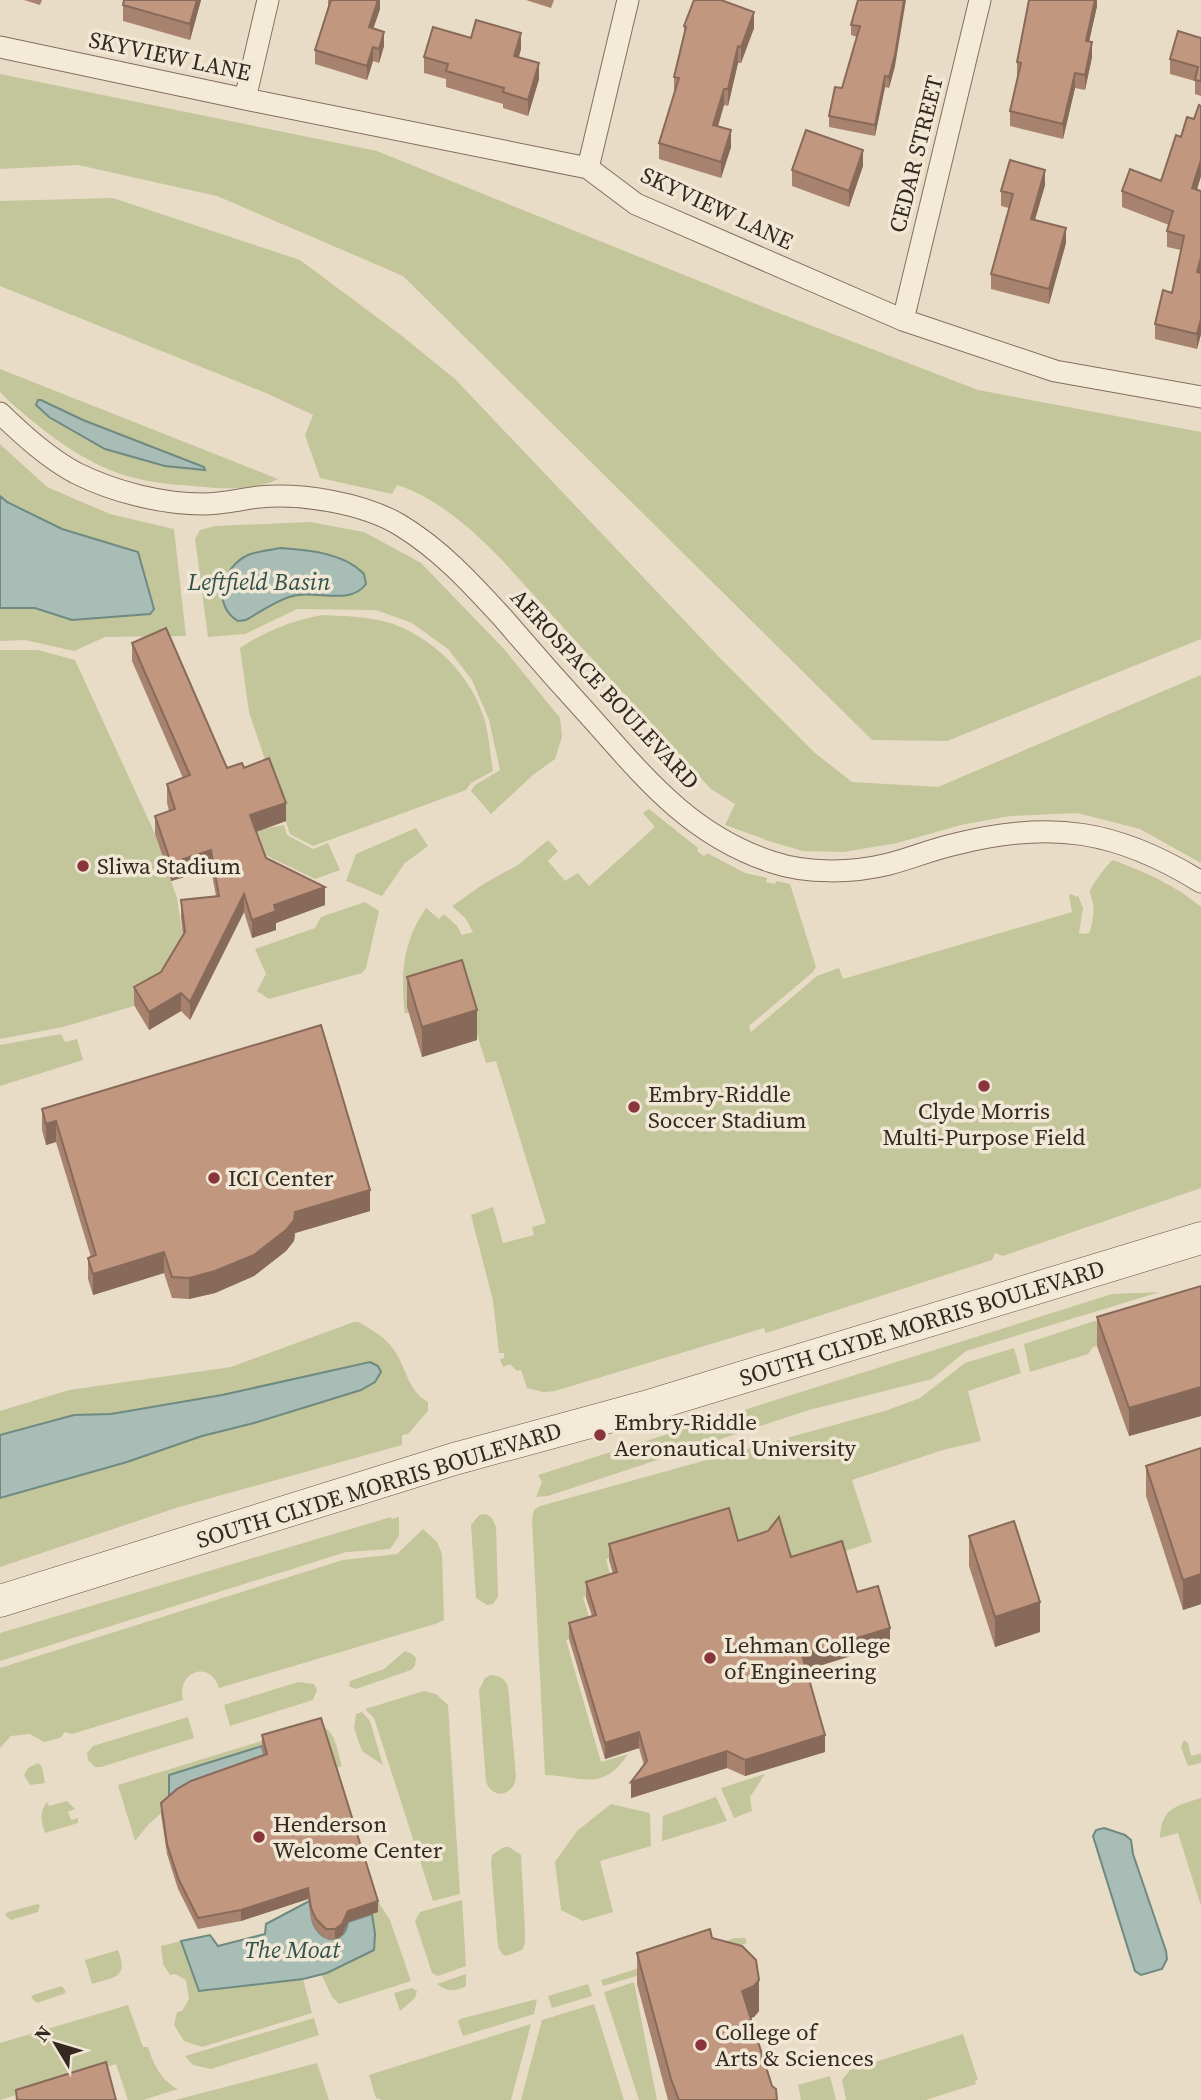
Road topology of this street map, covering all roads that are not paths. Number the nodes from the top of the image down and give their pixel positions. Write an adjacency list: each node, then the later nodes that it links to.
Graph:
1 (268, 0): 5 (street)
2 (628, 0): 6 (street)
3 (980, 0): 7 (street, CEDAR STREET)
4 (0, 47): 5 (street, SKYVIEW LANE)
5 (245, 99): 6 (street, SKYVIEW LANE)
6 (588, 168): 7 (street, SKYVIEW LANE)
7 (903, 320): 8 (street, SKYVIEW LANE)
8 (1201, 397)
9 (0, 413): 10 (street, AEROSPACE BOULEVARD)
10 (1201, 882)
11 (1201, 1238): 12 (main road, SOUTH CLYDE MORRIS BOULEVARD)
12 (0, 1601)

